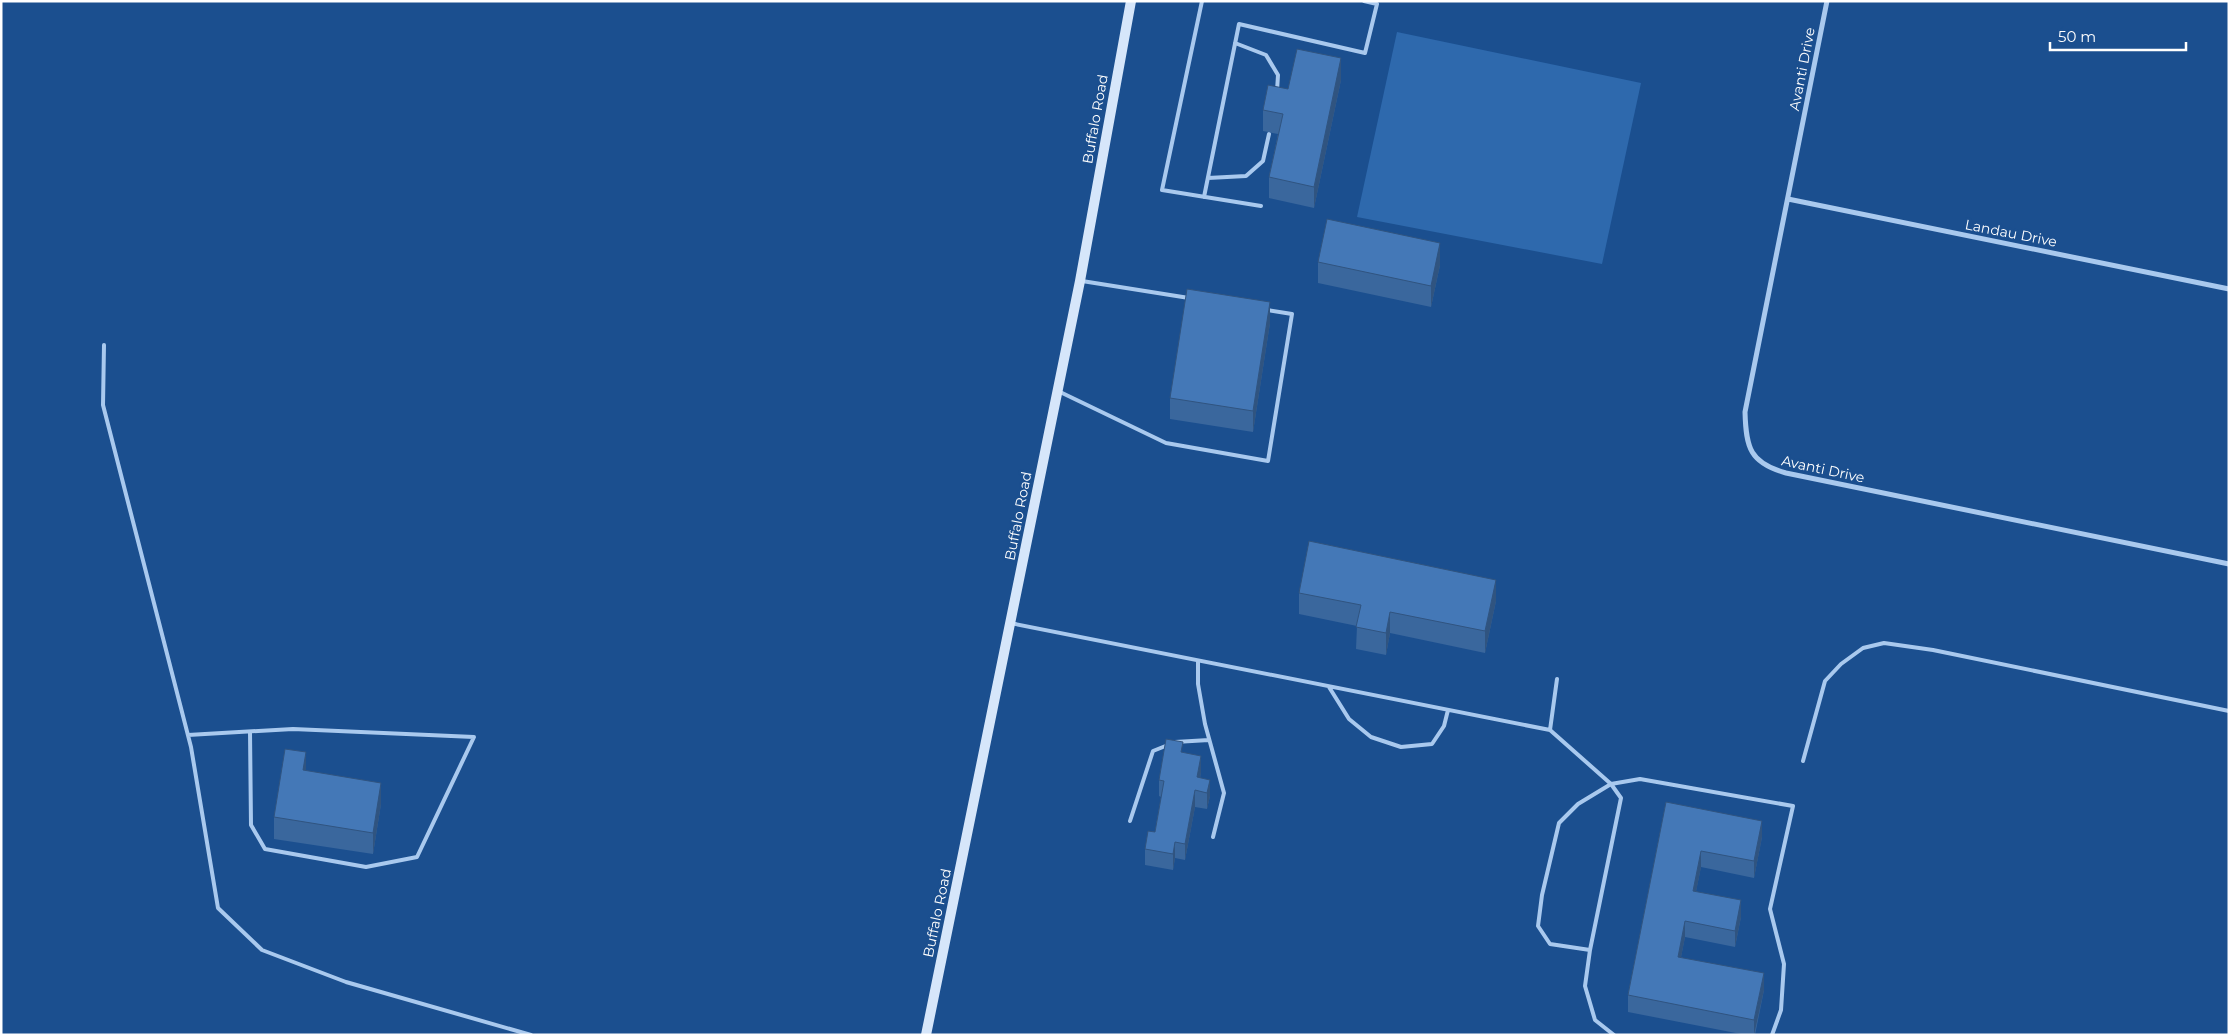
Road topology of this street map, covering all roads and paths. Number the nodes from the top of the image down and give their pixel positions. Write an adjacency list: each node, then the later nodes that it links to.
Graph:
1 (1131, 1): 12 (main road, Buffalo Road)
2 (1202, 1): 9 (lane)
3 (1364, 1): 5 (lane)
4 (1827, 1): 10 (street, Avanti Drive)
5 (1235, 43): 6 (lane); 8 (lane)
6 (1276, 98)
7 (1269, 134): 8 (lane)
8 (1208, 178): 9 (lane)
9 (1204, 197): 11 (lane)
10 (1788, 199): 13 (street, Landau Drive); 18 (street, Avanti Drive)
11 (1261, 206)
12 (1080, 280): 14 (lane); 17 (main road, Buffalo Road)
13 (2229, 289)
14 (1196, 299)
15 (1263, 309): 17 (lane)
16 (104, 345): 27 (lane)
17 (1057, 390): 19 (main road, Buffalo Road)
18 (2229, 564)
19 (1010, 623): 20 (lane); 35 (main road, Buffalo Road)
20 (1198, 661): 22 (lane); 28 (lane)
21 (1557, 679): 25 (lane)
22 (1330, 687): 23 (lane); 23 (lane)
23 (1448, 710): 25 (lane)
24 (2229, 711): 29 (lane)
25 (1550, 730): 30 (lane)
26 (250, 732): 26 (lane); 27 (lane)
27 (188, 735): 34 (lane)
28 (1209, 740): 31 (lane); 32 (lane)
29 (1803, 761)
30 (1611, 784): 33 (lane); 33 (lane); 37 (lane)
31 (1130, 821)
32 (1213, 837)
33 (1590, 950): 36 (lane)
34 (531, 1035)
35 (926, 1035)
36 (1614, 1035)
37 (1772, 1035)

